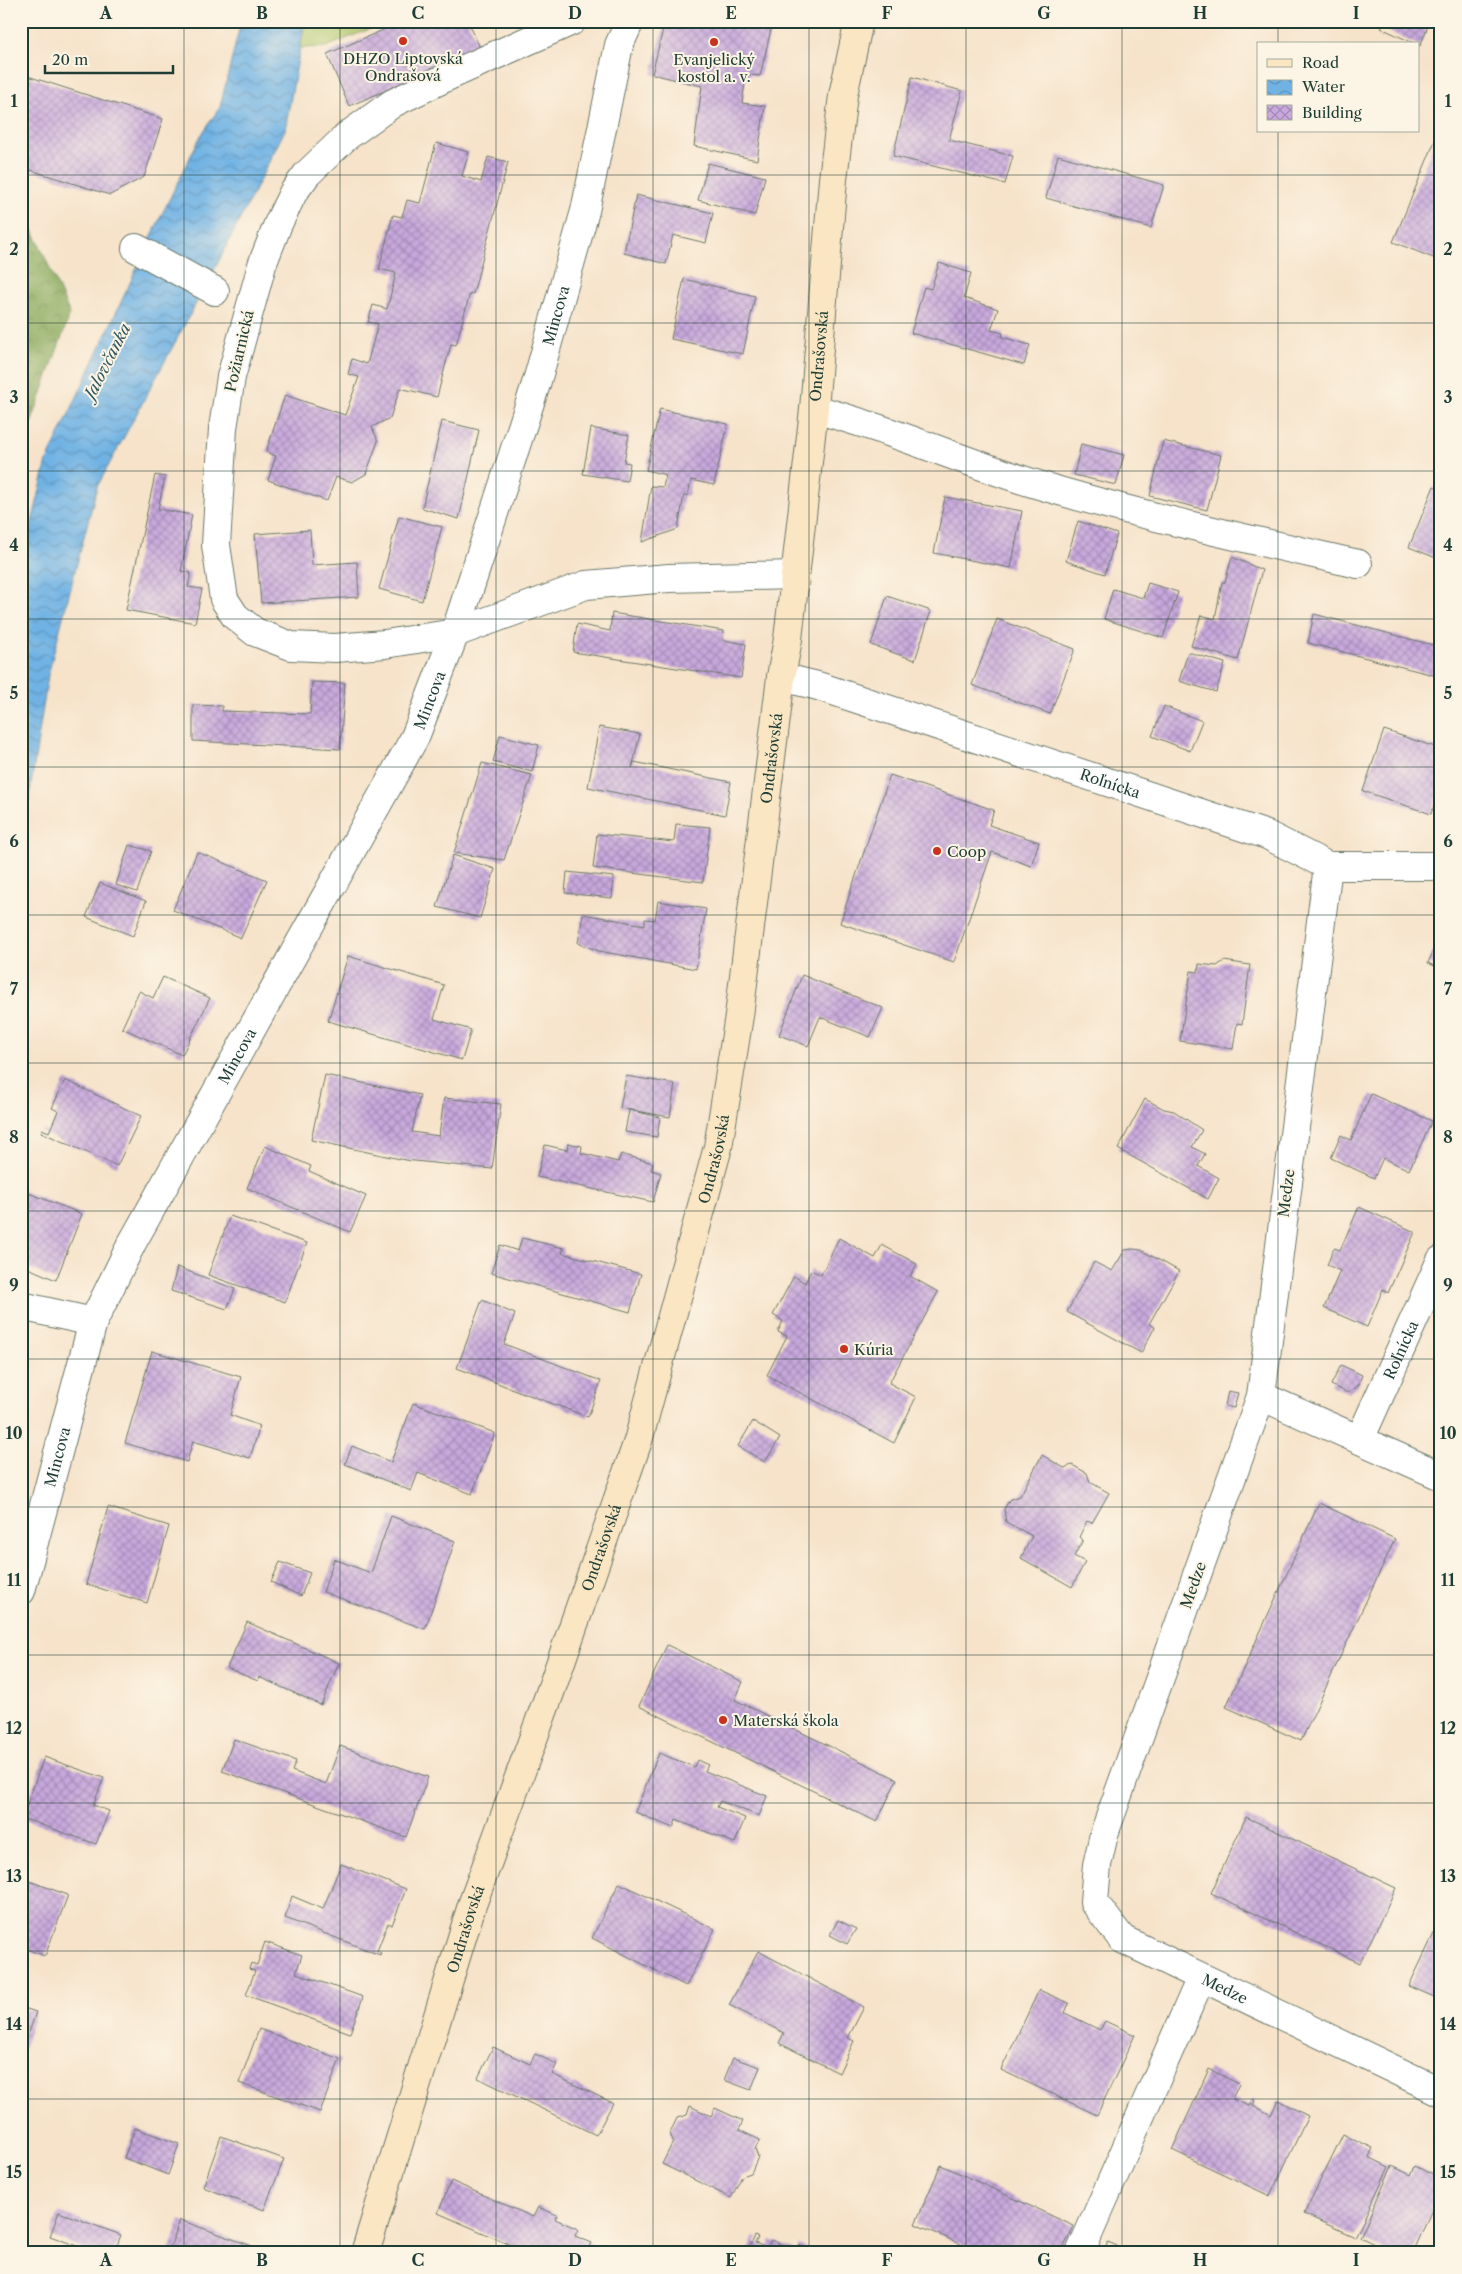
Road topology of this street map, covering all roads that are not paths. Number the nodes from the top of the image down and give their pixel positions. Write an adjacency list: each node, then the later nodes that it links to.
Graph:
1 (572, 21): 9 (street, Požiarnická)
2 (630, 21): 9 (street, Mincova)
3 (859, 21): 6 (street, Ondrašovská)
4 (136, 248): 5 (street)
5 (215, 291)
6 (814, 409): 7 (street); 8 (street, Ondrašovská)
7 (1358, 564)
8 (795, 574): 9 (street, Požiarnická); 10 (street, Ondrašovská)
9 (456, 633): 15 (street, Mincova)
10 (781, 677): 11 (street, Roľnícka); 22 (street, Ondrašovská)
11 (1328, 866): 12 (street, Roľnícka); 16 (street, Medze)
12 (1441, 866)
13 (1441, 1260): 17 (street, Roľnícka)
14 (21, 1306): 15 (street)
15 (93, 1322): 19 (street, Mincova)
16 (1260, 1396): 17 (street); 20 (street, Medze)
17 (1360, 1439): 18 (street)
18 (1441, 1476)
19 (21, 1591)
20 (1201, 1978): 21 (street, Medze); 23 (street)
21 (1441, 2092)
22 (365, 2253)
23 (1080, 2253)

